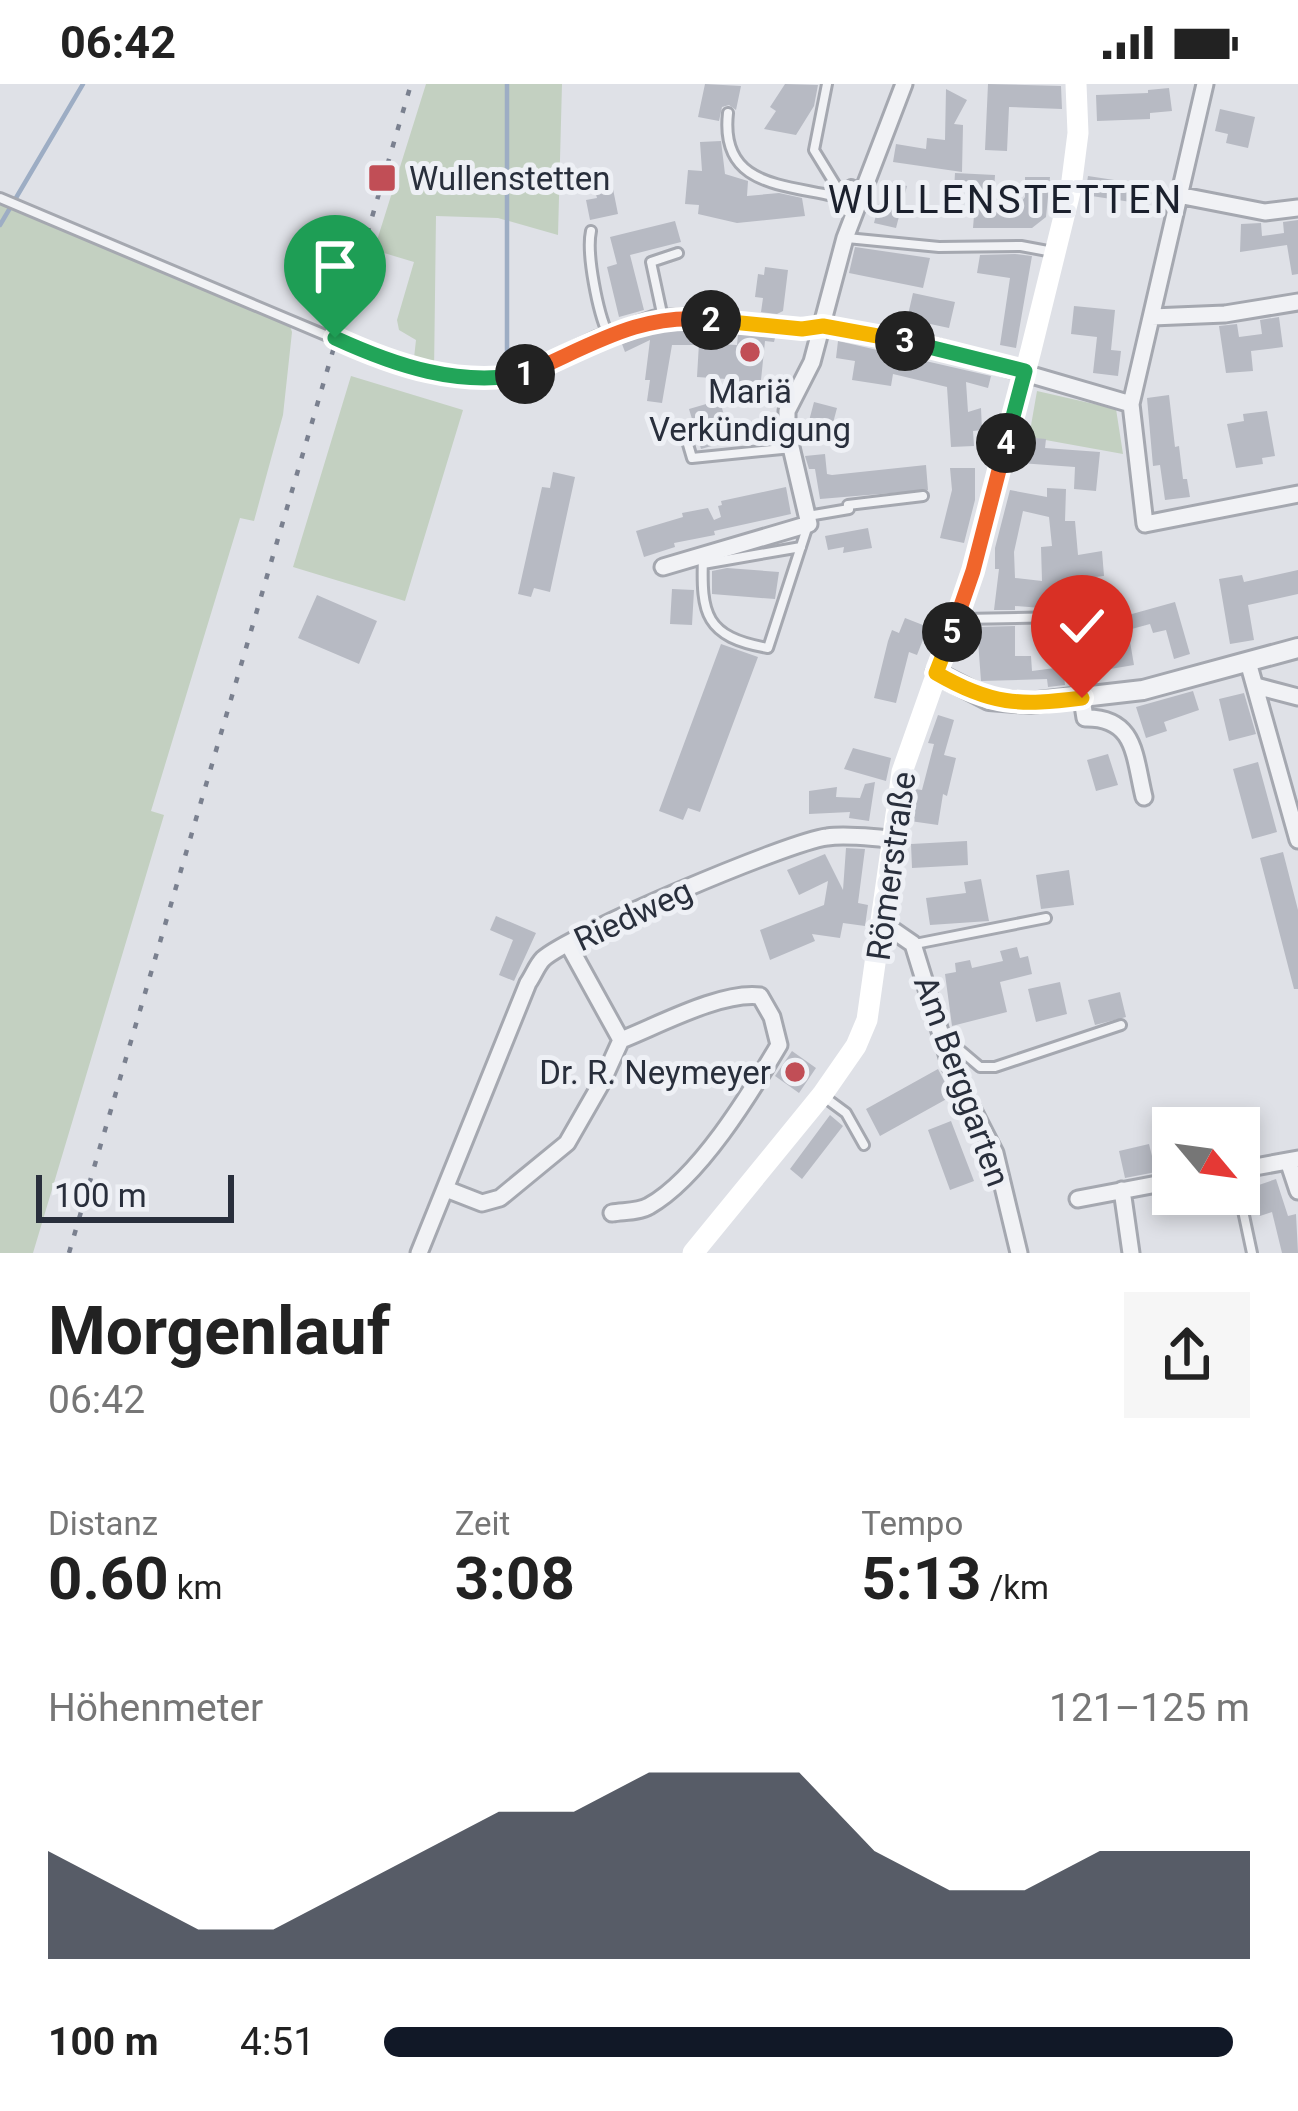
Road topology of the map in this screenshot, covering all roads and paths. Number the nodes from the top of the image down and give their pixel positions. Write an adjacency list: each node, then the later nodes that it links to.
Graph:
1 (827, 84): 7 (lane)
2 (904, 84): 6 (street)
3 (1076, 84): 14 (main road, Römerstraße)
4 (1205, 84): 8 (street)
5 (728, 113): 7 (lane)
6 (863, 190): 7 (lane); 11 (street)
7 (840, 193): 11 (lane)
8 (1178, 195): 10 (street); 17 (street)
9 (1, 198): 22 (lane)
10 (1298, 208)
11 (854, 214): 13 (street)
12 (591, 231): 20 (lane)
13 (845, 238): 14 (lane); 19 (street)
14 (1055, 252): 21 (main road, Römerstraße)
15 (678, 253): 18 (lane)
16 (1298, 302): 17 (street)
17 (1151, 317): 23 (street)
18 (663, 318): 19 (street); 20 (street)
19 (823, 326): 21 (street); 25 (street)
20 (608, 336): 22 (street)
21 (1025, 371): 23 (street); 33 (main road, Römerstraße)
22 (500, 379)
23 (1131, 404): 26 (street)
24 (687, 441): 25 (lane)
25 (791, 448): 28 (street)
26 (1298, 494)
27 (923, 496): 28 (lane)
28 (808, 520): 29 (lane); 30 (street)
29 (801, 547): 30 (lane); 30 (lane)
30 (703, 560): 31 (street)
31 (663, 567)
32 (1087, 599): 33 (lane)
33 (957, 619): 36 (main road, Römerstraße)
34 (1298, 648): 35 (street)
35 (1248, 662): 37 (street); 39 (street)
36 (936, 673): 39 (street); 41 (main road, Römerstraße)
37 (1256, 686): 38 (street); 42 (street)
38 (1298, 697)
39 (1082, 698): 40 (street)
40 (1144, 797)
41 (892, 839): 44 (main road, Römerstraße); 45 (street, Riedweg)
42 (1298, 840)
43 (1046, 918): 46 (lane)
44 (884, 924): 46 (street, Am Berggarten); 50 (main road, Römerstraße)
45 (568, 944): 49 (street); 55 (street, Riedweg)
46 (913, 944): 48 (street, Am Berggarten)
47 (1120, 1025): 48 (lane)
48 (940, 1034): 63 (street, Am Berggarten)
49 (620, 1040): 55 (street); 59 (street)
50 (822, 1095): 51 (lane); 61 (main road, Römerstraße)
51 (864, 1145)
52 (1293, 1160): 53 (street); 57 (street)
53 (1260, 1166)
54 (1152, 1185): 56 (street)
55 (446, 1189): 62 (street, Riedweg)
56 (1122, 1190): 58 (street); 64 (street)
57 (1298, 1191)
58 (1078, 1199)
59 (612, 1213)
60 (1244, 1215): 65 (lane)
61 (703, 1250)
62 (419, 1253)
63 (1019, 1253)
64 (1131, 1253)
65 (1252, 1253)

